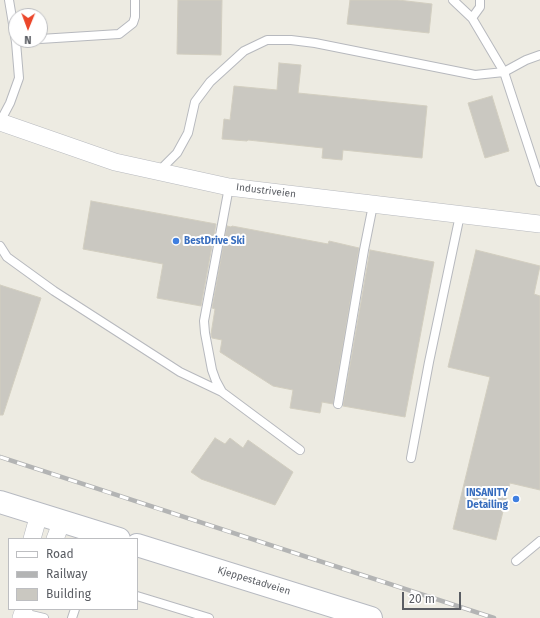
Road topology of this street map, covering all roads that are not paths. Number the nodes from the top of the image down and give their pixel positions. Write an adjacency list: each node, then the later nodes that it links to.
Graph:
1 (135, 0): 5 (lane)
2 (453, 0): 4 (lane)
3 (480, 0): 4 (lane)
4 (472, 18): 8 (lane)
5 (48, 38)
6 (16, 48): 9 (lane)
7 (540, 55): 8 (lane)
8 (504, 72): 10 (lane); 11 (lane)
9 (0, 122): 10 (street, Industriveien)
10 (158, 172): 12 (street, Industriveien)
11 (540, 182)
12 (229, 187): 13 (street, Industriveien); 17 (lane)
13 (373, 205): 14 (street, Industriveien); 18 (lane)
14 (460, 215): 15 (street, Industriveien); 20 (lane)
15 (540, 224)
16 (0, 246): 17 (lane)
17 (222, 392): 19 (lane)
18 (338, 404)
19 (300, 450)
20 (411, 458)
21 (0, 502): 22 (main road)
22 (40, 514): 23 (main road); 24 (street)
23 (58, 530): 25 (main road)
24 (32, 538)
25 (112, 538)
26 (540, 541): 28 (lane)
27 (138, 545): 34 (main road, Kjeppestadveien)
28 (516, 561)
29 (138, 596): 31 (lane)
30 (23, 613): 32 (lane)
31 (191, 616): 33 (lane)
32 (44, 618)
33 (209, 618)
34 (371, 618)

